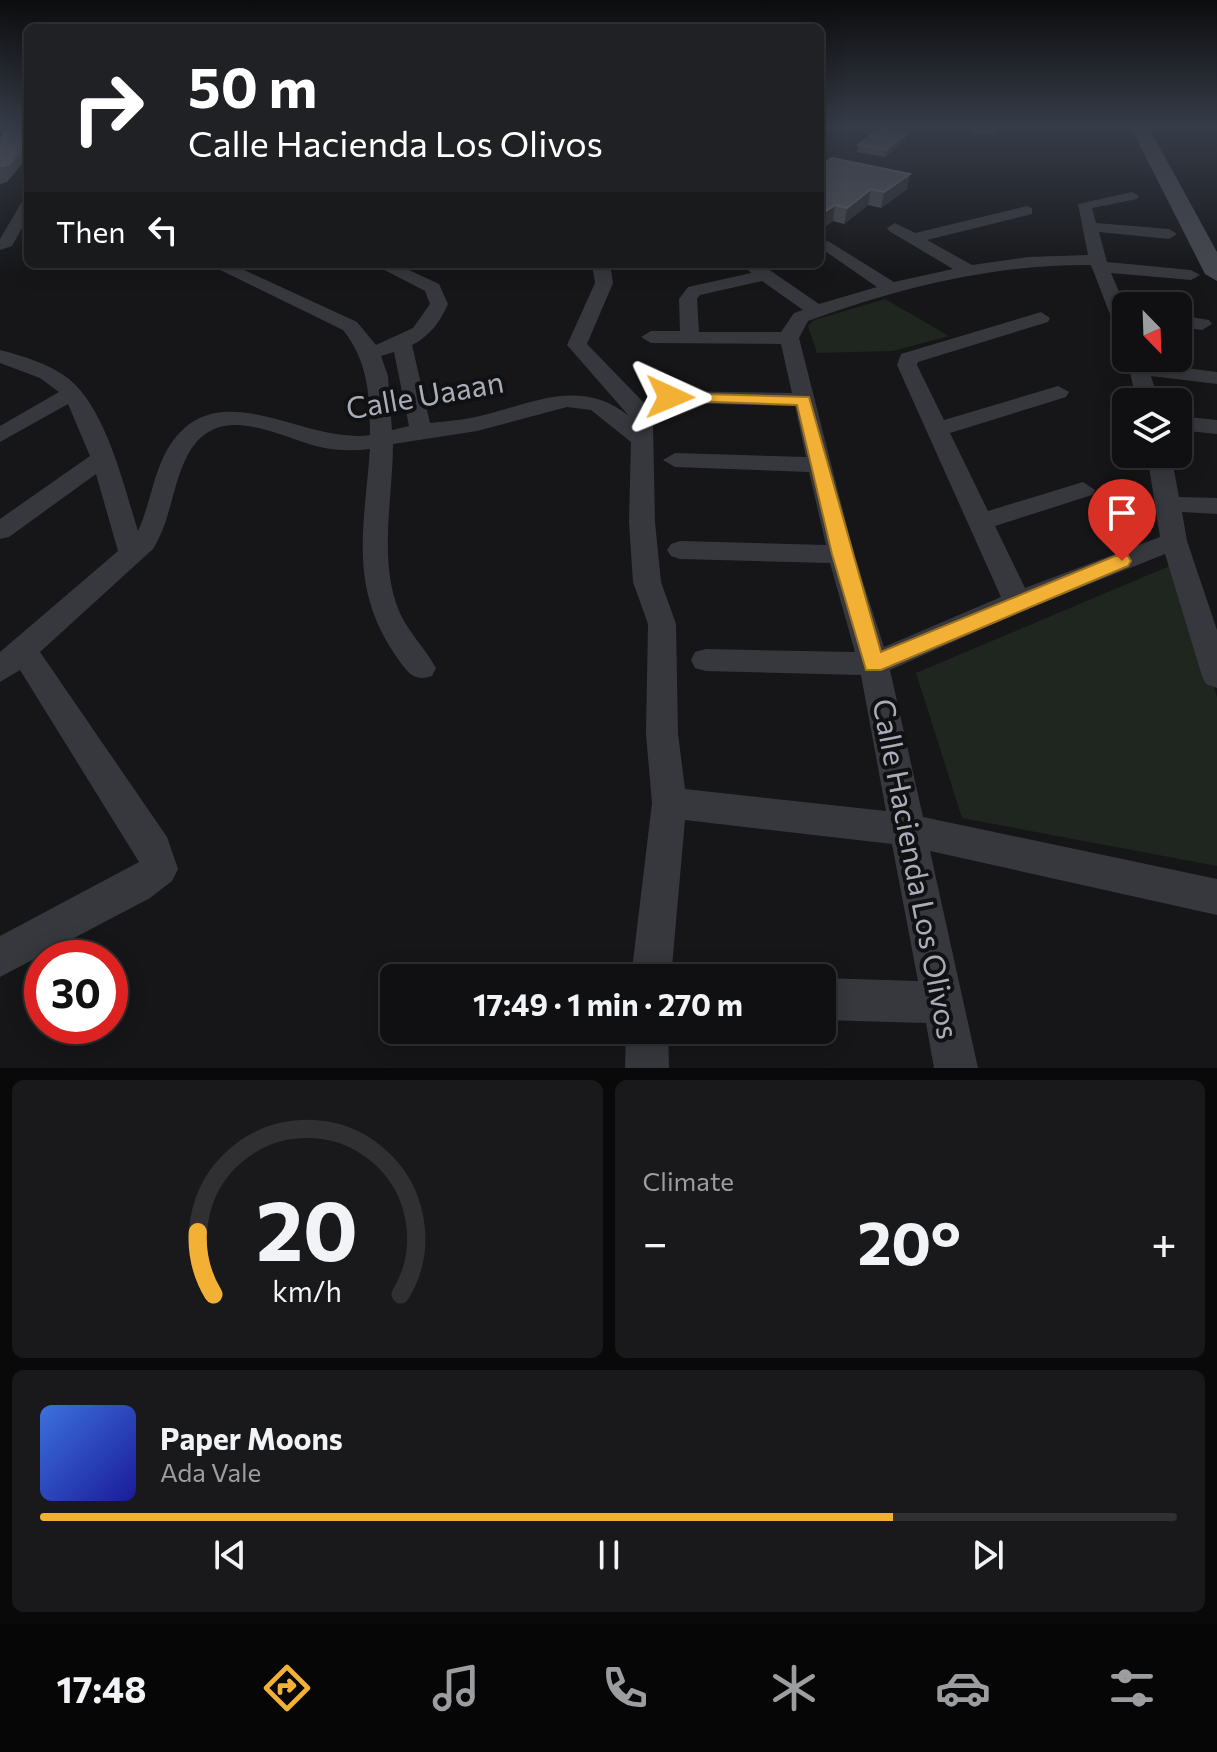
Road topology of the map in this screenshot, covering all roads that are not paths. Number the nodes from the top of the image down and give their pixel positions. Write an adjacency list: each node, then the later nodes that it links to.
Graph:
1 (1166, 176): 12 (street)
2 (1132, 196): 5 (street)
3 (24, 211): 9 (street)
4 (1027, 211): 8 (street)
5 (1091, 227): 7 (street); 11 (street)
6 (895, 228): 8 (street)
7 (1169, 234)
8 (913, 238): 17 (street)
9 (4, 246)
10 (828, 246): 19 (street)
11 (1099, 263): 17 (street); 18 (street); 20 (street)
12 (1214, 263)
13 (226, 268): 29 (street)
14 (391, 268): 28 (street)
15 (602, 268): 42 (street)
16 (757, 269): 21 (street); 26 (street)
17 (971, 272): 19 (street)
18 (1191, 275)
19 (894, 290): 21 (street)
20 (1112, 292)
21 (817, 311): 27 (street)
22 (1041, 318): 39 (street)
23 (1192, 323): 24 (street)
24 (1202, 324)
25 (651, 337): 26 (street)
26 (690, 337): 27 (street)
27 (789, 338): 36 (street, Calle Hacienda Los Olivos)
28 (402, 345): 29 (street); 40 (street)
29 (369, 353): 43 (street)
30 (0, 356): 34 (street)
31 (1185, 372): 32 (street)
32 (1217, 378)
33 (1058, 392): 39 (street)
34 (72, 393): 41 (street); 44 (street)
35 (670, 397): 36 (street)
36 (804, 400): 46 (street, Calle Hacienda Los Olivos)
37 (1192, 424): 38 (street)
38 (1217, 427)
39 (938, 429): 51 (street)
40 (421, 431): 42 (street, Calle Uaaan); 43 (street, Calle Uaaan)
41 (0, 435)
42 (641, 439): 64 (street)
43 (384, 440): 56 (street, Calle Uaaan); 62 (street)
44 (100, 460): 52 (street); 56 (street)
45 (675, 460): 46 (street)
46 (820, 465): 55 (street, Calle Hacienda Los Olivos)
47 (1161, 468): 49 (street)
48 (1083, 490): 51 (street)
49 (1167, 504): 50 (street); 53 (street)
50 (1217, 506)
51 (978, 523): 57 (street)
52 (0, 531)
53 (1174, 541): 57 (street); 58 (street)
54 (680, 550): 55 (street)
55 (841, 554): 61 (street, Calle Hacienda Los Olivos)
56 (132, 555): 59 (street, Calle Uaaan)
57 (1017, 602): 61 (street)
58 (1206, 605): 63 (street)
59 (11, 659): 67 (street)
60 (706, 660): 61 (street)
61 (874, 664): 65 (street, Calle Hacienda Los Olivos)
62 (421, 668)
63 (1217, 676)
64 (669, 803): 65 (street); 68 (street)
65 (909, 830): 66 (street); 70 (street, Calle Hacienda Los Olivos)
66 (1217, 897)
67 (0, 957)
68 (652, 964)
69 (836, 999): 70 (street)
70 (940, 1003): 73 (street, Calle Hacienda Los Olivos)
71 (647, 1044): 72 (street)
72 (647, 1068)
73 (956, 1068)

